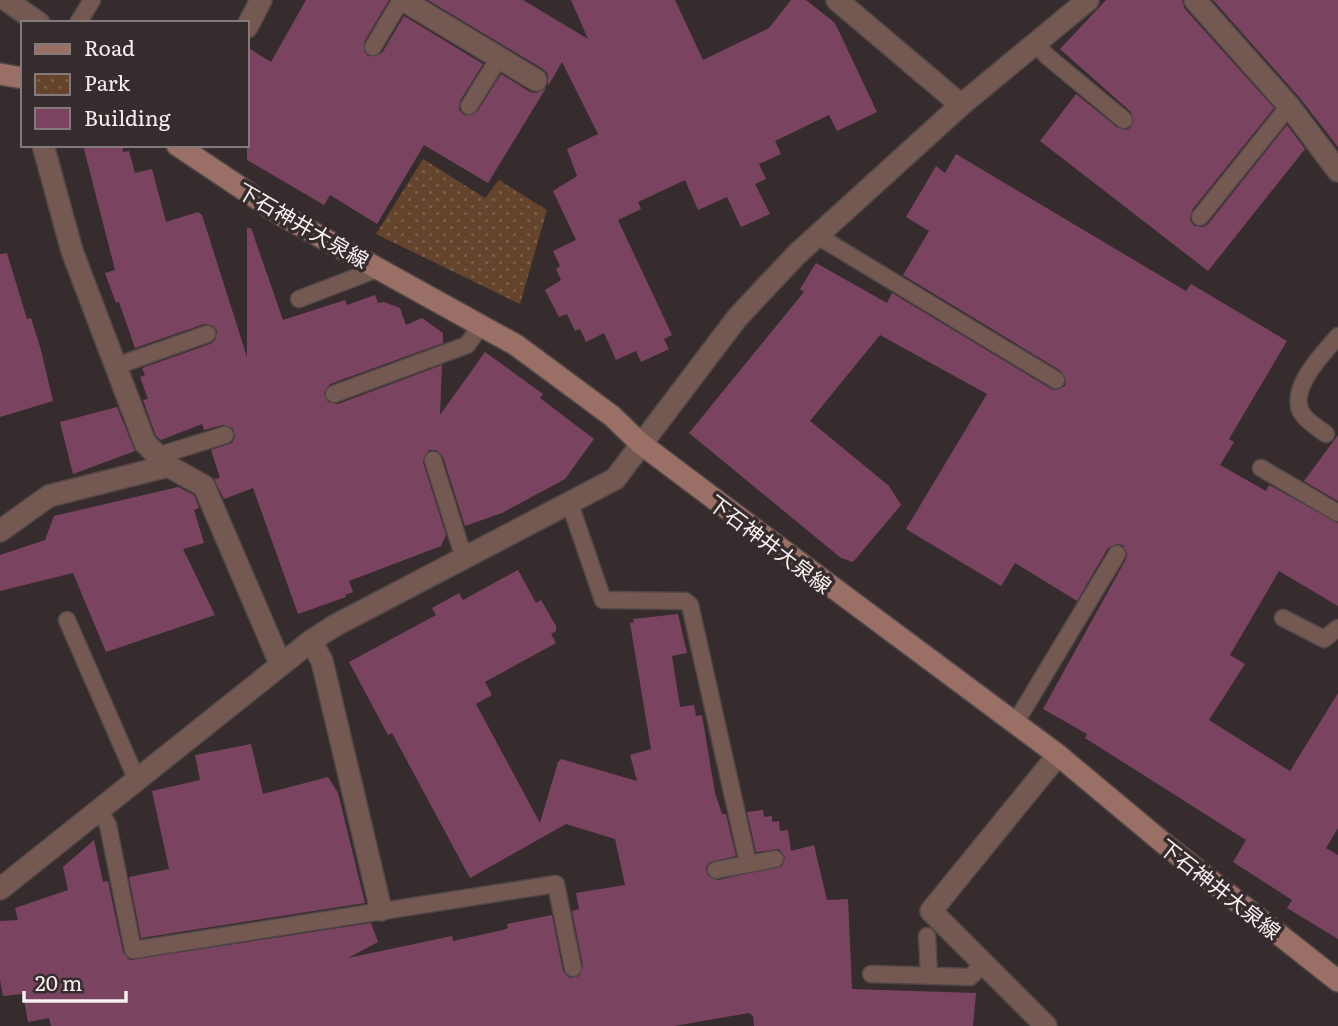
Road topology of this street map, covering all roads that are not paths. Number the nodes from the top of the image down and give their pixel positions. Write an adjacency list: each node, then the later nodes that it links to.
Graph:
1 (6, 0): 8 (street)
2 (92, 0): 9 (lane)
3 (261, 0): 10 (street)
4 (402, 0): 12 (lane); 13 (street)
5 (837, 0): 17 (street)
6 (1088, 0): 11 (street)
7 (1195, 0): 19 (street)
8 (36, 21)
9 (79, 21)
10 (248, 25)
11 (1035, 42): 17 (street); 20 (lane)
12 (373, 47)
13 (499, 58): 16 (street); 18 (lane)
14 (0, 74): 15 (main road)
15 (21, 78)
16 (536, 80)
17 (961, 105): 25 (street)
18 (470, 106)
19 (1289, 106): 23 (street); 24 (lane)
20 (1124, 120)
21 (44, 147): 31 (street)
22 (181, 147): 26 (main road, 下石神井大泉線)
23 (1338, 171)
24 (1200, 217)
25 (816, 235): 32 (lane); 36 (street)
26 (380, 268): 27 (lane); 28 (main road, 下石神井大泉線)
27 (299, 299)
28 (482, 324): 33 (lane); 36 (main road, 下石神井大泉線)
29 (207, 334): 31 (lane)
30 (1338, 335): 34 (lane)
31 (116, 366): 38 (street)
32 (1056, 380)
33 (334, 394)
34 (1326, 434)
35 (225, 435): 38 (lane)
36 (640, 443): 40 (street); 50 (main road, 下石神井大泉線)
37 (433, 460): 44 (lane)
38 (162, 461): 42 (street); 49 (street)
39 (1261, 468): 41 (lane)
40 (570, 504): 44 (street); 55 (lane)
41 (1338, 513)
42 (0, 531)
43 (1116, 554): 50 (lane)
44 (464, 558): 48 (street)
45 (1283, 618): 47 (lane)
46 (67, 620): 52 (lane)
47 (1338, 628)
48 (311, 642): 49 (street); 58 (street)
49 (280, 663): 52 (street)
50 (1014, 725): 51 (main road, 下石神井大泉線)
51 (1058, 755): 60 (street); 64 (main road, 下石神井大泉線)
52 (136, 778): 53 (street)
53 (98, 808): 57 (street); 58 (lane)
54 (775, 859): 55 (lane)
55 (748, 863): 56 (lane)
56 (716, 870)
57 (0, 889)
58 (381, 910): 61 (lane)
59 (927, 936): 63 (lane)
60 (985, 963): 63 (lane); 65 (street)
61 (573, 968)
62 (871, 974): 63 (lane)
63 (929, 975)
64 (1338, 981)
65 (1046, 1026)

